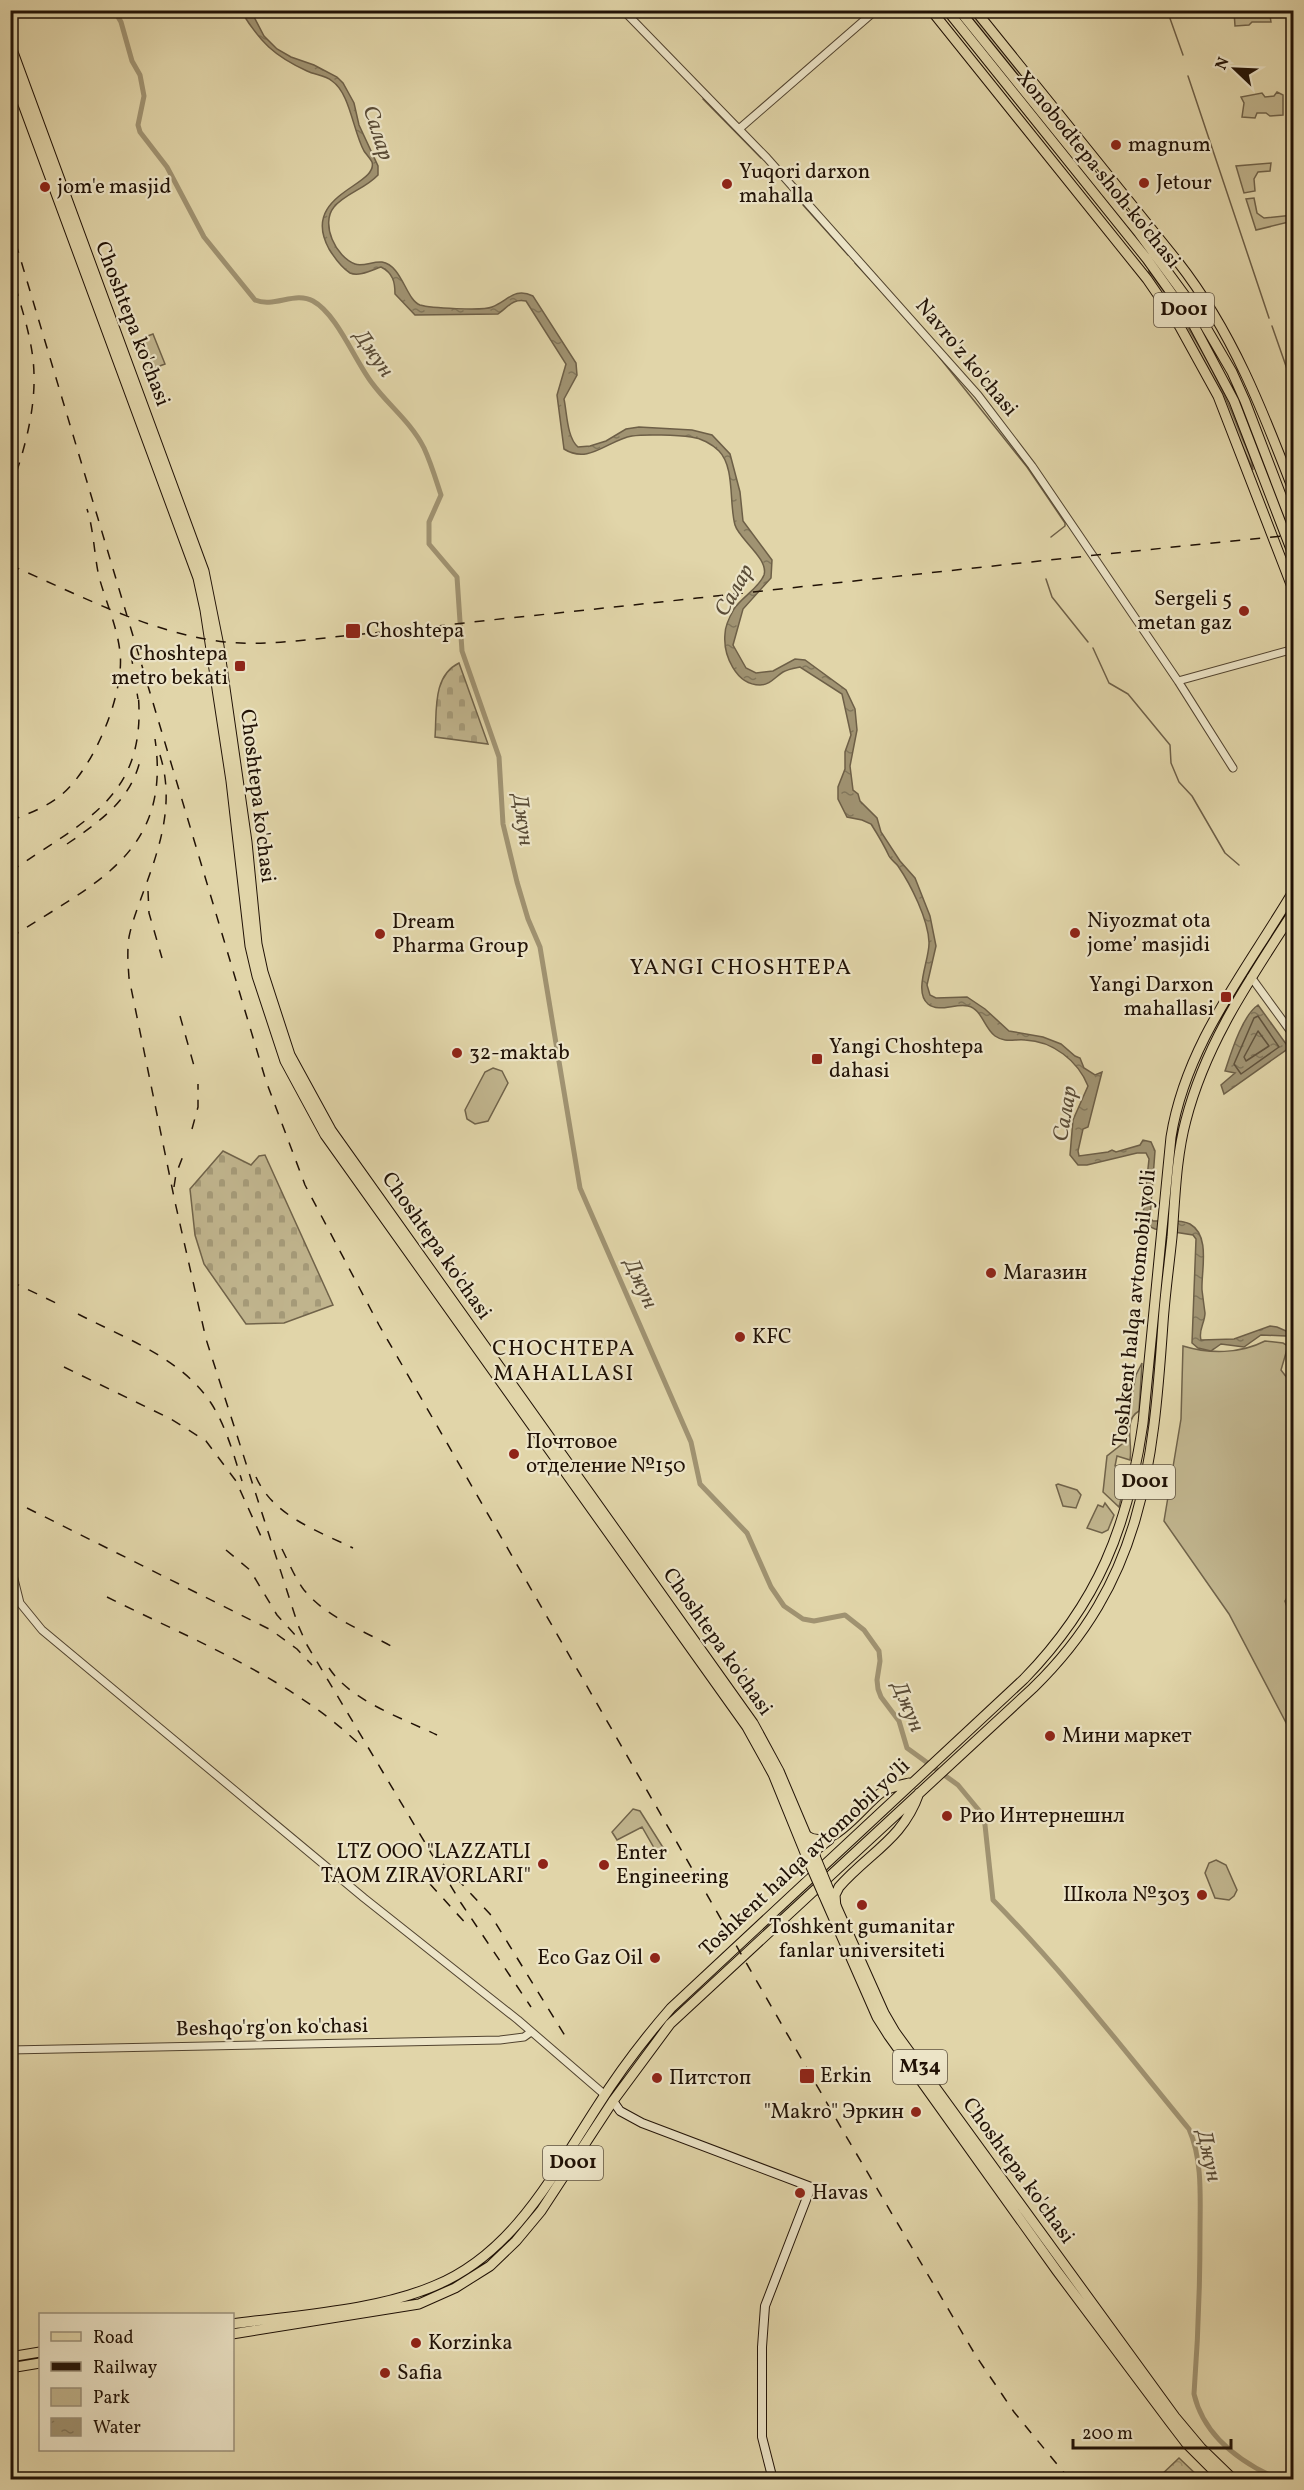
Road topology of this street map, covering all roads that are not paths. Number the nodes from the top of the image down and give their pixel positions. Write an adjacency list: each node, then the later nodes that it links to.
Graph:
1 (623, 10): 11 (street, Navro'z ko'chasi)
2 (876, 10): 11 (street)
3 (931, 10): 12 (main road)
4 (947, 10): 7 (main road, Xonobodtepa shoh ko'chasi / D001)
5 (959, 10): 7 (main road, Xonobodtepa shoh ko'chasi / D001)
6 (975, 10): 13 (main road)
7 (978, 41): 10 (main road, Xonobodtepa shoh ko'chasi / D001); 14 (main road, Xonobodtepa shoh ko'chasi / D001)
8 (10, 44): 37 (main road, Choshtepa ko'chasi)
9 (10, 69): 37 (main road, Choshtepa ko'chasi)
10 (1030, 113): 12 (main road); 14 (main road, Xonobodtepa shoh ko'chasi / D001)
11 (739, 129): 31 (street, Navro'z ko'chasi)
12 (1030, 134): 15 (main road)
13 (1082, 142): 14 (main road); 20 (main road)
14 (1068, 153): 16 (main road, Xonobodtepa shoh ko'chasi / D001); 18 (main road, Xonobodtepa shoh ko'chasi / D001)
15 (1056, 167): 16 (main road); 19 (main road)
16 (1079, 174): 17 (main road, Xonobodtepa shoh ko'chasi / D001)
17 (1147, 259): 19 (main road); 23 (main road, Xonobodtepa shoh ko'chasi / D001)
18 (1170, 274): 20 (main road); 22 (main road, Xonobodtepa shoh ko'chasi / D001)
19 (1147, 279): 25 (main road)
20 (1193, 282): 21 (main road)
21 (1234, 350): 22 (main road); 26 (main road)
22 (1232, 372): 23 (main road, Xonobodtepa shoh ko'chasi / D001)
23 (1249, 426): 24 (main road, Xonobodtepa shoh ko'chasi / D001); 27 (main road, Xonobodtepa shoh ko'chasi / D001)
24 (1258, 462): 25 (main road); 28 (main road, Xonobodtepa shoh ko'chasi / D001)
25 (1252, 484): 29 (main road)
26 (1293, 492)
27 (1293, 529)
28 (1293, 557)
29 (1293, 592)
30 (1293, 649): 31 (street)
31 (1179, 681): 32 (street, Navro'z ko'chasi)
32 (1233, 768)
33 (1293, 888): 38 (main road, Toshkent halqa avtomobil yo'li)
34 (1293, 914): 35 (main road, Toshkent halqa avtomobil yo'li)
35 (1251, 977): 36 (street); 39 (main road, Toshkent halqa avtomobil yo'li)
36 (1293, 1036)
37 (309, 1100): 45 (main road, Choshtepa ko'chasi)
38 (1171, 1137): 39 (main road); 40 (main road, Toshkent halqa avtomobil yo'li)
39 (1182, 1139): 40 (main road, Toshkent halqa avtomobil yo'li)
40 (1169, 1209): 41 (main road, Toshkent halqa avtomobil yo'li)
41 (1166, 1244): 42 (main road, Toshkent halqa avtomobil yo'li / D001); 43 (main road, Toshkent halqa avtomobil yo'li / D001)
42 (1143, 1423): 43 (main road); 46 (main road, Toshkent halqa avtomobil yo'li / D001)
43 (1155, 1425): 47 (main road, Toshkent halqa avtomobil yo'li / D001)
44 (10, 1563): 53 (street)
45 (696, 1648): 48 (main road, Choshtepa ko'chasi); 50 (main road, Choshtepa ko'chasi)
46 (911, 1782): 49 (main road); 55 (main road, Toshkent halqa avtomobil yo'li / D001)
47 (920, 1791): 52 (main road); 55 (main road, Toshkent halqa avtomobil yo'li / D001)
48 (807, 1836): 49 (main road); 50 (main road, Choshtepa ko'chasi)
49 (831, 1838): 50 (main road)
50 (811, 1856): 51 (main road, Choshtepa ko'chasi / M34, bridge)
51 (826, 1892): 52 (main road, Choshtepa ko'chasi / M34); 56 (main road, Choshtepa ko'chasi / M34)
52 (836, 1908): 56 (main road, Choshtepa ko'chasi / M34)
53 (531, 2032): 54 (street, Beshqo'rg'on ko'chasi); 55 (street)
54 (10, 2050)
55 (609, 2098): 57 (main road, Toshkent halqa avtomobil yo'li / D001); 64 (main road)
56 (1034, 2232): 65 (main road, Choshtepa ko'chasi / M34); 66 (main road, Choshtepa ko'chasi / M34)
57 (298, 2319): 58 (main road, Toshkent halqa avtomobil yo'li / D001); 59 (main road, Toshkent halqa avtomobil yo'li / D001)
58 (234, 2324)
59 (234, 2334)
60 (39, 2352): 61 (main road)
61 (10, 2357)
62 (39, 2363): 63 (main road)
63 (10, 2368)
64 (773, 2480)
65 (1223, 2480)
66 (1234, 2480)

